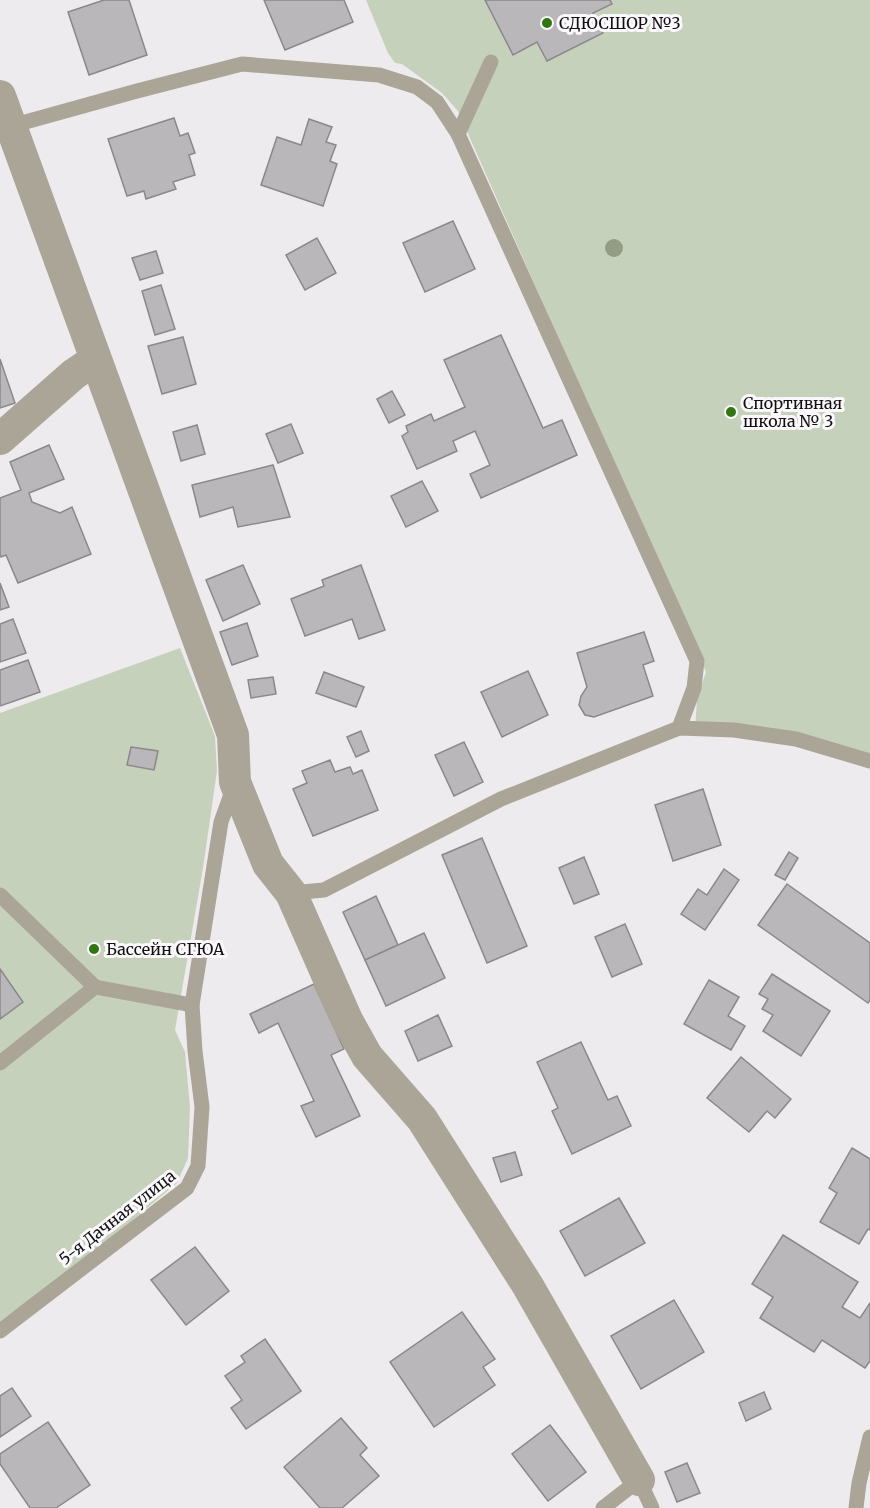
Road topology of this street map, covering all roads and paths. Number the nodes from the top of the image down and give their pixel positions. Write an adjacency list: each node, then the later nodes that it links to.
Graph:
1 (491, 62): 4 (lane)
2 (0, 96): 3 (street)
3 (11, 126): 4 (lane); 5 (street)
4 (458, 134): 7 (lane)
5 (95, 360): 6 (street); 9 (street)
6 (0, 439)
7 (679, 728): 8 (lane); 10 (lane)
8 (870, 761)
9 (235, 782): 10 (street); 13 (lane, 5-я Дачная улица)
10 (291, 892): 17 (street)
11 (0, 895): 12 (lane)
12 (95, 987): 13 (lane); 14 (lane)
13 (192, 1005): 15 (lane, 5-я Дачная улица)
14 (0, 1063)
15 (0, 1331)
16 (870, 1437): 20 (lane)
17 (639, 1480): 18 (lane); 19 (lane)
18 (603, 1508)
19 (652, 1508)
20 (856, 1508)

